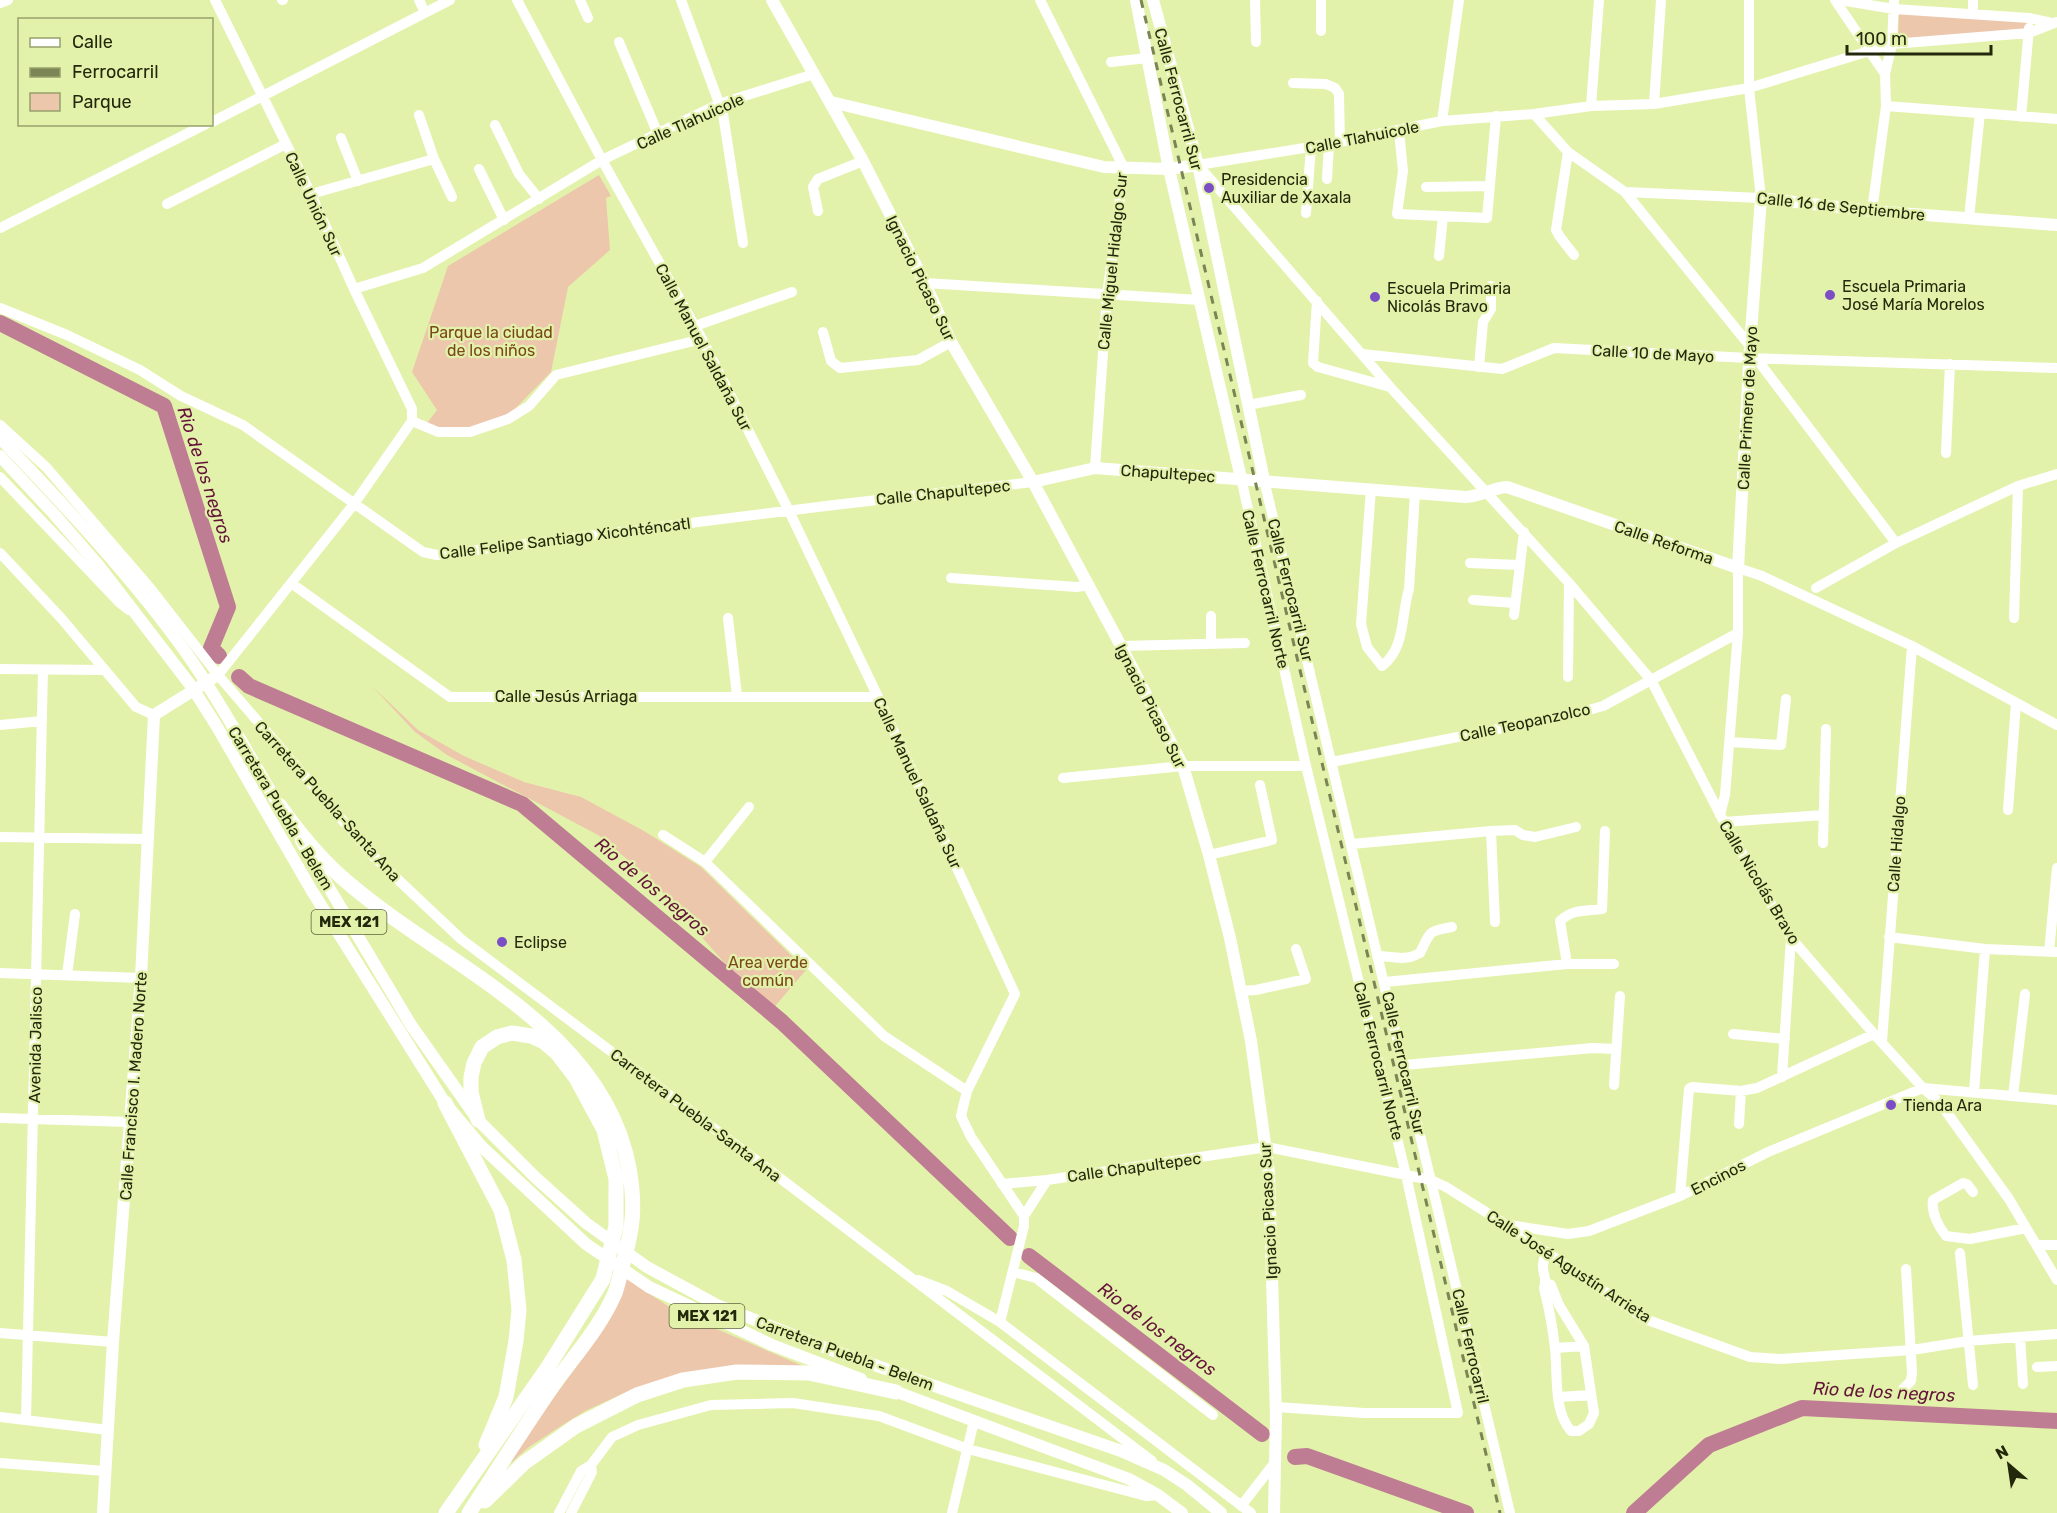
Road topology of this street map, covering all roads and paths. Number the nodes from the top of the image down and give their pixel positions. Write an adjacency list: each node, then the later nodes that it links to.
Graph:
1 (8, 0): 21 (street)
2 (215, 0): 40 (street, Calle Unión Sur)
3 (418, 0): 23 (street)
4 (450, 0): 23 (street)
5 (517, 0): 64 (street, Calle Manuel Saldaña Sur)
6 (580, 0): 25 (street)
7 (681, 0): 42 (street)
8 (772, 0): 36 (main road, Ignacio Picaso Sur)
9 (1040, 0): 67 (street, Calle Miguel Hidalgo Sur)
10 (1136, 0): 34 (main road, Calle Ferrocarril Norte)
11 (1153, 0): 66 (main road, Calle Ferrocarril Sur)
12 (1255, 0): 31 (street)
13 (1321, 0): 28 (street)
14 (1459, 0): 53 (street)
15 (1599, 0): 44 (street)
16 (1661, 0): 43 (street)
17 (1749, 0): 39 (street, Calle Primero de Mayo)
18 (1835, 0): 33 (street)
19 (1840, 0): 22 (street)
20 (1974, 0): 24 (street)
21 (0, 3)
22 (1894, 4): 24 (street); 32 (street)
23 (425, 13): 40 (street)
24 (1973, 14): 26 (street)
25 (588, 18)
26 (2029, 18): 27 (street); 29 (street)
27 (2055, 23): 29 (street, Calle Tlahuicole)
28 (1321, 32)
29 (2029, 33): 32 (street, Calle Tlahuicole); 50 (street)
30 (619, 42): 57 (street)
31 (1256, 42)
32 (1892, 44): 33 (street, Calle Tlahuicole); 37 (street)
33 (1872, 52): 37 (street); 39 (street, Calle Tlahuicole)
34 (1147, 58): 35 (street); 69 (main road, Calle Ferrocarril Norte)
35 (1111, 62)
36 (814, 74): 41 (main road, Ignacio Picaso Sur); 42 (street, Calle Tlahuicole)
37 (1885, 74): 45 (street)
38 (1293, 83): 59 (street)
39 (1749, 88): 43 (street, Calle Tlahuicole); 77 (street, Calle Primero de Mayo)
40 (263, 95): 52 (street); 60 (street, Calle Unión Sur)
41 (831, 102): 65 (main road, Ignacio Picaso Sur); 67 (main road, Calle Tlahuicole)
42 (719, 104): 57 (street, Calle Tlahuicole); 88 (street)
43 (1654, 104): 44 (street, Calle Tlahuicole)
44 (1591, 106): 47 (street, Calle Tlahuicole)
45 (1886, 106): 46 (street); 80 (street)
46 (1980, 113): 50 (street); 84 (street)
47 (1534, 114): 49 (street, Calle Tlahuicole); 62 (street)
48 (418, 115): 63 (street)
49 (1496, 116): 53 (street, Calle Tlahuicole); 72 (street)
50 (2021, 117): 51 (street)
51 (2057, 120)
52 (213, 121)
53 (1442, 122): 56 (street, Calle Tlahuicole)
54 (495, 125): 78 (street)
55 (202, 126): 87 (street)
56 (1399, 131): 59 (street, Calle Tlahuicole); 83 (street)
57 (658, 134): 64 (street, Calle Tlahuicole)
58 (341, 138): 71 (street)
59 (1335, 143): 61 (street, Calle Tlahuicole); 70 (street)
60 (286, 144): 75 (street, Calle Unión Sur); 79 (street)
61 (1311, 147): 66 (street, Calle Tlahuicole); 82 (street)
62 (1568, 152): 74 (street); 89 (street)
63 (434, 159): 71 (street); 76 (street)
64 (602, 160): 78 (street, Calle Tlahuicole); 99 (street, Calle Manuel Saldaña Sur)
65 (863, 161): 81 (street); 91 (main road, Ignacio Picaso Sur)
66 (1198, 165): 69 (main road, Calle Tlahuicole); 97 (street, Calle Nicolás Bravo); 110 (main road, Calle Ferrocarril Sur)
67 (1124, 168): 69 (main road, Calle Tlahuicole); 95 (street, Calle Miguel Hidalgo Sur)
68 (479, 169): 85 (street)
69 (1169, 170): 96 (main road, Calle Ferrocarril Norte)
70 (1327, 179)
71 (358, 181): 75 (street)
72 (1490, 186): 73 (street); 83 (street)
73 (1426, 187)
74 (1625, 192): 77 (street, Calle 16 de Septiembre); 104 (street)
75 (311, 194): 93 (street, Calle Unión Sur)
76 (452, 197)
77 (1761, 198): 80 (main road, Calle 16 de Septiembre); 104 (main road, Calle Primero de Mayo)
78 (539, 199): 85 (street, Calle Tlahuicole)
79 (167, 204)
80 (1872, 211): 84 (main road, Calle 16 de Septiembre)
81 (818, 212)
82 (1306, 213)
83 (1443, 216): 90 (street)
84 (1969, 218): 86 (main road, Calle 16 de Septiembre)
85 (504, 220): 93 (street, Calle Tlahuicole)
86 (2057, 225)
87 (0, 228)
88 (743, 243)
89 (1575, 255)
90 (1439, 256)
91 (925, 284): 95 (street); 102 (main road, Ignacio Picaso Sur)
92 (1491, 286): 106 (street)
93 (354, 289): 111 (street, Calle Unión Sur)
94 (792, 292): 99 (street)
95 (1107, 295): 96 (street); 116 (street, Calle Miguel Hidalgo Sur)
96 (1200, 300): 119 (main road, Calle Ferrocarril Norte)
97 (1317, 301): 103 (street, Calle Nicolás Bravo); 108 (street)
98 (0, 308): 126 (street, Calle Felipe Santiago Xicohténcatl)
99 (695, 326): 101 (street, Calle Manuel Saldaña Sur)
100 (823, 332): 102 (street)
101 (702, 339): 111 (street); 127 (street, Calle Manuel Saldaña Sur)
102 (951, 342): 121 (main road, Ignacio Picaso Sur)
103 (1362, 354): 106 (street, Calle 10 de Mayo); 108 (street, Calle Nicolás Bravo)
104 (1752, 354): 105 (street, Calle 10 de Mayo); 106 (street, Calle 10 de Mayo); 129 (street); 133 (main road, Calle Primero de Mayo)
105 (1950, 364): 107 (street, Calle 10 de Mayo); 114 (street)
106 (1479, 367)
107 (2057, 368)
108 (1391, 388): 124 (street, Calle Nicolás Bravo)
109 (1301, 395): 110 (street)
110 (1248, 405): 120 (main road, Calle Ferrocarril Sur)
111 (412, 421): 126 (street)
112 (0, 425): 154 (street, Carretera Puebla-Santa Ana)
113 (0, 438): 163 (main road, Carretera Puebla - Belem / MEX 121)
114 (1946, 453)
115 (0, 456): 143 (main road, Carretera Puebla - Belem / MEX 121)
116 (1095, 468): 119 (main road, Chapultepec); 121 (main road, Calle Chapultepec)
117 (2057, 474): 122 (street)
118 (0, 477): 143 (street)
119 (1241, 478): 120 (main road, Calle Reforma); 170 (street, Calle Ferrocarril Norte)
120 (1264, 480): 123 (main road, Calle Reforma); 168 (street, Calle Ferrocarril Sur)
121 (1033, 482): 127 (street, Calle Chapultepec); 137 (main road, Ignacio Picaso Sur)
122 (2018, 486): 129 (street); 145 (street)
123 (1371, 489): 125 (main road, Calle Reforma); 125 (street)
124 (1487, 492): 125 (main road, Calle Reforma); 128 (street, Calle Nicolás Bravo); 133 (main road, Calle Reforma)
125 (1415, 493)
126 (354, 504): 127 (street, Calle Felipe Santiago Xicohténcatl); 135 (street)
127 (789, 511): 158 (street, Calle Manuel Saldaña Sur)
128 (1524, 532): 132 (street); 136 (street, Calle Nicolás Bravo)
129 (1896, 543): 138 (street)
130 (0, 553): 153 (street)
131 (1470, 563): 132 (street)
132 (1519, 565): 140 (street)
133 (1738, 568): 146 (street, Calle Primero de Mayo); 150 (street, Calle Reforma)
134 (951, 578): 137 (street)
135 (291, 583): 154 (street); 157 (street, Calle Jesús Arriaga)
136 (1569, 583): 155 (street); 156 (street, Calle Nicolás Bravo)
137 (1089, 585): 149 (main road, Ignacio Picaso Sur)
138 (1816, 588)
139 (1473, 600): 140 (street)
140 (1515, 603): 141 (street)
141 (1514, 615)
142 (1211, 616): 147 (street)
143 (140, 618): 163 (main road, Carretera Puebla - Belem / MEX 121)
144 (728, 618): 157 (street)
145 (2014, 618)
146 (1738, 633): 156 (street, Calle Teopanzolco); 167 (street, Calle Primero de Mayo)
147 (1210, 643): 148 (street); 149 (street)
148 (1245, 643)
149 (1121, 646): 169 (main road, Ignacio Picaso Sur)
150 (1912, 646): 160 (street, Calle Reforma); 193 (street, Calle Hidalgo)
151 (0, 669): 152 (street)
152 (43, 670): 153 (street); 162 (street, Avenida Jalisco)
153 (104, 670): 161 (street)
154 (218, 675): 161 (main road); 244 (street, Carretera Puebla-Santa Ana)
155 (1568, 677)
156 (1652, 680): 168 (street, Calle Teopanzolco); 177 (street, Calle Nicolás Bravo)
157 (736, 696): 158 (street, Calle Jesús Arriaga)
158 (878, 697): 217 (street, Calle Manuel Saldaña Sur)
159 (1786, 699): 167 (street)
160 (2016, 703): 165 (street, Calle Reforma); 175 (street)
161 (154, 716): 184 (main road, Calle Francisco I. Madero Norte)
162 (42, 721): 164 (street); 183 (street, Avenida Jalisco)
163 (222, 722): 173 (main road, Carretera Puebla - Belem / MEX 121); 222 (main road, Carretera Puebla - Belem / MEX 121)
164 (0, 724)
165 (2057, 725)
166 (1827, 729): 176 (street)
167 (1730, 742): 177 (street, Calle Primero de Mayo)
168 (1332, 762): 186 (street, Calle Ferrocarril Sur)
169 (1183, 766): 170 (street); 171 (street); 187 (main road, Ignacio Picaso Sur)
170 (1306, 766): 229 (street, Calle Ferrocarril Norte)
171 (1063, 778)
172 (1260, 785): 187 (street)
173 (280, 806): 225 (main road, Carretera Puebla - Belem / MEX 121); 282 (highway)
174 (749, 807): 188 (street)
175 (2008, 810)
176 (1823, 815): 177 (street); 185 (street)
177 (1722, 818): 194 (street, Calle Nicolás Bravo)
178 (1576, 827): 179 (street)
179 (1491, 831): 186 (street); 191 (street)
180 (1605, 831): 199 (street)
181 (663, 835): 188 (street)
182 (0, 837): 183 (street)
183 (39, 838): 184 (street); 202 (street, Avenida Jalisco)
184 (147, 838): 204 (main road, Calle Francisco I. Madero Norte)
185 (1823, 843)
186 (1352, 844): 198 (street, Calle Ferrocarril Sur)
187 (1209, 855): 206 (main road, Ignacio Picaso Sur)
188 (705, 862): 217 (street)
189 (2057, 868): 197 (street)
190 (75, 914): 203 (street)
191 (1495, 922)
192 (1452, 927): 198 (street)
193 (1889, 937): 196 (street); 210 (street, Calle Hidalgo)
194 (1791, 938): 210 (street, Calle Nicolás Bravo); 211 (street)
195 (1296, 949): 206 (street)
196 (1985, 949): 197 (street); 219 (street)
197 (2053, 952)
198 (1379, 956): 205 (street, Calle Ferrocarril Sur)
199 (1567, 964): 200 (street); 205 (street)
200 (1614, 964)
201 (0, 973): 202 (street)
202 (37, 974): 203 (street); 224 (street, Avenida Jalisco)
203 (67, 975): 204 (street)
204 (141, 978): 226 (main road, Calle Francisco I. Madero Norte)
205 (1385, 982): 213 (street, Calle Ferrocarril Sur)
206 (1240, 991): 228 (main road, Ignacio Picaso Sur)
207 (2025, 994): 220 (street)
208 (1620, 996): 212 (street)
209 (1733, 1034): 211 (street)
210 (1878, 1038): 214 (street); 216 (street, Calle Nicolás Bravo)
211 (1785, 1039): 214 (street)
212 (1616, 1049): 213 (street); 215 (street)
213 (1404, 1065): 231 (street, Calle Ferrocarril Sur)
214 (1782, 1077): 218 (street)
215 (1614, 1085)
216 (1923, 1088): 219 (street); 234 (street, Encinos); 237 (street, Calle Nicolás Bravo)
217 (967, 1091): 232 (street, Calle Manuel Saldaña Sur)
218 (1741, 1091): 227 (street); 234 (street)
219 (1974, 1092): 220 (street)
220 (2013, 1096): 221 (street)
221 (2057, 1100)
222 (445, 1103): 262 (main road, Carretera Puebla - Belem / MEX 121); 277 (highway)
223 (0, 1118): 224 (street)
224 (34, 1119): 226 (street); 250 (street, Avenida Jalisco)
225 (478, 1120): 275 (main road, Carretera Puebla - Belem / MEX 121); 277 (highway)
226 (130, 1122): 253 (main road, Calle Francisco I. Madero Norte)
227 (1739, 1124)
228 (1267, 1147): 229 (street, Calle Chapultepec); 230 (street, Calle Chapultepec); 265 (main road, Ignacio Picaso Sur)
229 (1406, 1175): 231 (street, Calle José Agustín Arrieta); 265 (street, Calle Ferrocarril)
230 (1047, 1180): 232 (street, Calle Chapultepec); 235 (street)
231 (1431, 1180): 236 (street, Calle José Agustín Arrieta); 290 (street, Calle Ferrocarril)
232 (1002, 1184): 235 (street, Calle Manuel Saldaña Sur)
233 (1973, 1192): 237 (street)
234 (1680, 1196): 236 (street, Encinos)
235 (1024, 1215): 243 (street)
236 (1505, 1224): 240 (street, Calle José Agustín Arrieta)
237 (2026, 1228): 238 (street, Calle Nicolás Bravo)
238 (2037, 1245): 239 (street); 245 (street, Calle Nicolás Bravo)
239 (2057, 1245)
240 (1547, 1252): 246 (street); 256 (street, Calle José Agustín Arrieta)
241 (1960, 1253): 252 (street)
242 (1906, 1269): 256 (street)
243 (1012, 1272): 247 (street); 266 (street)
244 (906, 1276): 247 (street); 275 (street, Carretera Puebla-Santa Ana)
245 (2057, 1280)
246 (1554, 1306): 254 (street); 255 (street)
247 (1000, 1322): 279 (street)
248 (0, 1333): 250 (street)
249 (2057, 1334): 251 (street, Calle José Agustín Arrieta)
250 (27, 1335): 253 (street); 268 (street, Avenida Jalisco)
251 (2020, 1337): 252 (street, Calle José Agustín Arrieta); 259 (street)
252 (1968, 1341): 256 (street, Calle José Agustín Arrieta); 260 (street)
253 (113, 1342): 270 (main road, Calle Francisco I. Madero Norte)
254 (1584, 1346): 255 (street); 263 (street)
255 (1555, 1348): 264 (street)
256 (1912, 1350): 261 (street)
257 (2057, 1366): 258 (street)
258 (2037, 1367)
259 (2023, 1384)
260 (1972, 1385)
261 (1903, 1389)
262 (896, 1392): 269 (main road, Carretera Puebla - Belem / MEX 121); 282 (highway)
263 (1592, 1395): 264 (street); 264 (street)
264 (1559, 1397)
265 (1276, 1407): 272 (main road, Ignacio Picaso Sur)
266 (1213, 1415)
267 (0, 1417): 268 (street)
268 (26, 1419): 270 (street)
269 (974, 1421): 271 (street); 278 (main road, Carretera Puebla - Belem / MEX 121)
270 (108, 1430): 276 (main road, Calle Francisco I. Madero Norte)
271 (968, 1449): 274 (street); 278 (street); 285 (street)
272 (1276, 1461): 279 (street); 289 (main road, Ignacio Picaso Sur)
273 (0, 1463): 276 (street)
274 (591, 1465): 283 (street); 284 (street)
275 (1164, 1470): 287 (main road, Carretera Puebla - Belem / MEX 121)
276 (105, 1471): 280 (main road, Calle Francisco I. Madero Norte)
277 (475, 1472): 281 (highway)
278 (1158, 1495): 286 (main road, Carretera Puebla - Belem / MEX 121)
279 (1241, 1506): 288 (street)
280 (103, 1513)
281 (446, 1513)
282 (470, 1513)
283 (559, 1513)
284 (572, 1513)
285 (952, 1513)
286 (1182, 1513)
287 (1221, 1513)
288 (1251, 1513)
289 (1274, 1513)
290 (1510, 1513)

